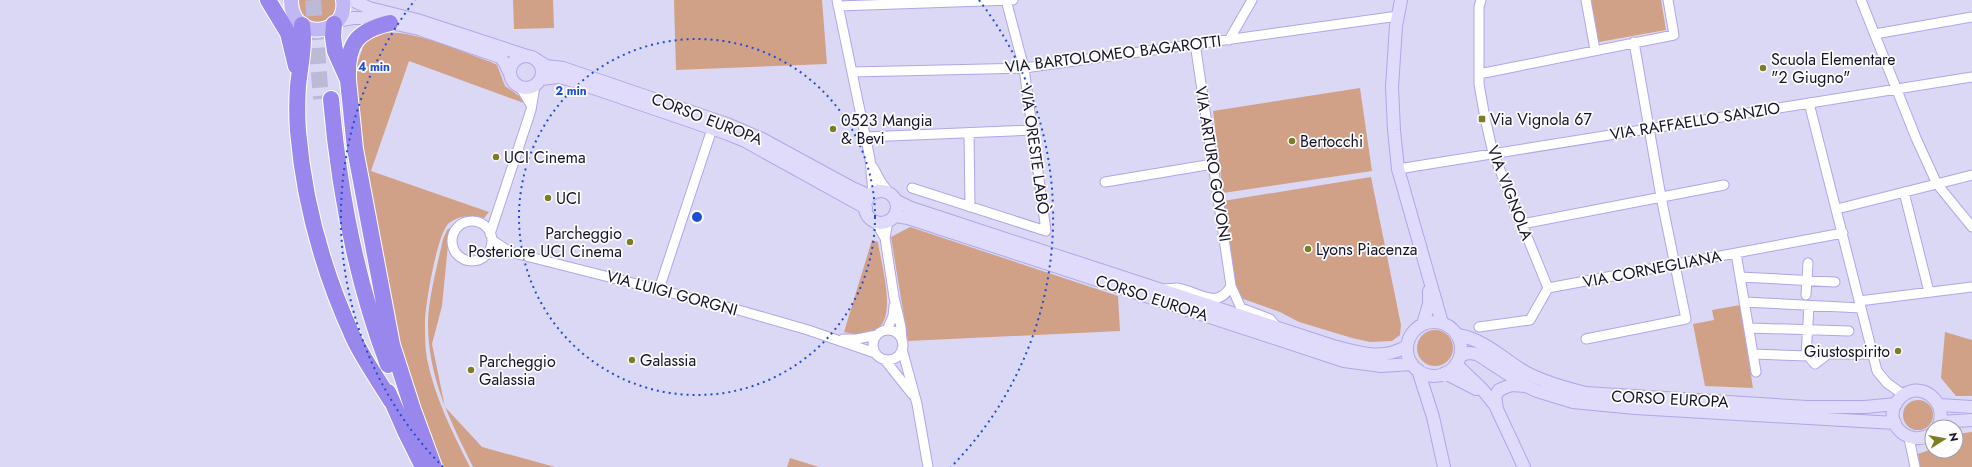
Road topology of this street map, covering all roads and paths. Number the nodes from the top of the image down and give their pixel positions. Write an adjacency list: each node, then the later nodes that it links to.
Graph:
1 (268, 0): 31 (highway)
2 (343, 0): 15 (main road)
3 (352, 0): 23 (main road, CORSO EUROPA)
4 (1008, 0): 12 (street); 24 (street, VIA ORESTE LABÒ)
5 (1252, 0): 19 (street)
6 (1401, 0): 13 (main road)
7 (1481, 0): 27 (street, VIA VIGNOLA)
8 (1586, 0): 22 (street)
9 (1668, 0): 20 (street)
10 (1861, 0): 18 (street)
11 (289, 2): 17 (main road)
12 (837, 3): 25 (street)
13 (1398, 16): 19 (street, VIA BARTOLOMEO BAGAROTTI); 44 (main road)
14 (1972, 17): 18 (street)
15 (335, 23): 16 (main road); 17 (main road); 29 (highway)
16 (390, 23): 26 (main road); 29 (highway)
17 (302, 26): 31 (highway)
18 (1875, 34): 33 (street)
19 (1230, 40): 21 (street, VIA BARTOLOMEO BAGAROTTI)
20 (1634, 42): 22 (street); 37 (street)
21 (1195, 44): 24 (street, VIA BARTOLOMEO BAGAROTTI); 43 (street, VIA ARTURO GOVONI)
22 (1595, 50): 27 (street)
23 (532, 58): 26 (main road); 30 (main road); 51 (main road, CORSO EUROPA)
24 (1024, 68): 25 (street, VIA BARTOLOMEO BAGAROTTI); 38 (street, VIA ORESTE LABÒ)
25 (852, 72): 40 (street)
26 (510, 74): 32 (main road)
27 (1479, 74): 41 (street, VIA VIGNOLA)
28 (1972, 77): 33 (street, VIA RAFFAELLO SANZIO)
29 (348, 80): 124 (highway)
30 (538, 82): 32 (main road); 35 (street); 36 (main road, CORSO EUROPA)
31 (298, 87): 112 (highway)
32 (520, 87): 35 (street)
33 (1896, 90): 34 (street, VIA RAFFAELLO SANZIO); 47 (street)
34 (1810, 103): 37 (street, VIA RAFFAELLO SANZIO); 56 (street)
35 (531, 105): 57 (street)
36 (712, 129): 55 (main road, CORSO EUROPA); 78 (street)
37 (1649, 129): 41 (street, VIA RAFFAELLO SANZIO); 53 (street)
38 (1032, 130): 39 (street); 54 (street, VIA ORESTE LABÒ)
39 (969, 133): 40 (street); 54 (street)
40 (865, 137): 42 (street)
41 (1493, 153): 44 (street, VIA RAFFAELLO SANZIO); 61 (street, VIA VIGNOLA)
42 (870, 158): 51 (street); 52 (street)
43 (1213, 164): 46 (street); 75 (street, VIA ARTURO GOVONI)
44 (1398, 169): 71 (main road)
45 (1972, 175): 47 (street)
46 (1105, 182)
47 (1937, 184): 50 (street); 62 (street)
48 (1724, 185): 53 (street)
49 (912, 188): 54 (street)
50 (1904, 192): 56 (street); 80 (street)
51 (871, 194): 52 (main road, CORSO EUROPA); 55 (main road)
52 (893, 197): 58 (main road); 79 (main road, CORSO EUROPA)
53 (1661, 197): 61 (street); 70 (street)
54 (970, 207)
55 (866, 208): 59 (main road, CORSO EUROPA)
56 (1837, 209): 63 (street)
57 (496, 216): 60 (street); 64 (street)
58 (891, 218): 59 (main road, CORSO EUROPA); 65 (street); 106 (main road, CORSO EUROPA)
59 (875, 221): 65 (street)
60 (482, 224): 64 (street); 67 (street)
61 (1522, 224): 77 (street, VIA VIGNOLA)
62 (1972, 226)
63 (1843, 233): 68 (street, VIA CORNEGLIANA); 84 (street)
64 (491, 237): 66 (street, VIA LUIGI GORGNI); 67 (street)
65 (885, 238): 82 (street)
66 (510, 252): 67 (street, VIA LUIGI GORGNI); 78 (street, VIA LUIGI GORGNI)
67 (488, 253)
68 (1736, 253): 70 (street, VIA CORNEGLIANA); 72 (street)
69 (1808, 263): 73 (street)
70 (1674, 265): 77 (street, VIA CORNEGLIANA); 97 (street)
71 (1429, 277): 86 (main road); 87 (main road)
72 (1740, 277): 73 (street); 83 (street)
73 (1807, 281): 74 (street); 81 (street)
74 (1835, 282)
75 (1231, 286): 79 (street); 88 (street, VIA ARTURO GOVONI)
76 (1972, 287): 80 (street)
77 (1548, 288): 89 (street)
78 (659, 289): 96 (street, VIA LUIGI GORGNI)
79 (1161, 289): 88 (main road, CORSO EUROPA)
80 (1929, 292): 84 (street)
81 (1806, 295)
82 (894, 297): 91 (street); 98 (street)
83 (1744, 302): 85 (street); 90 (street)
84 (1860, 305): 85 (street); 102 (street)
85 (1809, 306): 92 (street)
86 (1442, 322): 87 (main road); 95 (main road)
87 (1423, 324): 99 (main road)
88 (1277, 327): 99 (main road, CORSO EUROPA)
89 (1479, 327)
90 (1749, 328): 92 (street); 101 (street)
91 (887, 330): 94 (street); 98 (street)
92 (1808, 330): 93 (street); 103 (street)
93 (1848, 331)
94 (877, 335): 96 (street, VIA LUIGI GORGNI); 100 (street)
95 (1458, 335): 105 (main road); 114 (main road, CORSO EUROPA)
96 (834, 338): 100 (street, VIA LUIGI GORGNI)
97 (1586, 339)
98 (902, 345): 104 (street); 113 (street)
99 (1408, 346): 106 (main road)
100 (875, 353): 104 (street)
101 (1753, 354): 103 (street); 107 (street)
102 (1872, 354): 103 (street); 110 (street)
103 (1806, 356)
104 (885, 360): 113 (street)
105 (1459, 360): 108 (main road); 109 (main road, CORSO EUROPA); 111 (main road)
106 (1415, 367): 108 (main road); 118 (main road)
107 (1756, 372)
108 (1440, 375): 111 (main road); 118 (main road)
109 (1526, 386): 117 (main road, CORSO EUROPA); 120 (main road, CORSO EUROPA)
110 (1904, 395): 114 (main road); 115 (main road)
111 (1488, 396): 117 (main road)
112 (391, 401): 123 (highway); 124 (highway)
113 (917, 404): 125 (street)
114 (1896, 404): 120 (main road)
115 (1940, 405): 116 (main road); 119 (main road)
116 (1972, 407)
117 (1497, 409): 127 (main road)
118 (1432, 417): 126 (main road)
119 (1940, 419)
120 (1895, 423): 122 (main road)
121 (1924, 437): 122 (main road)
122 (1909, 438): 128 (street)
123 (423, 467)
124 (434, 467)
125 (928, 467)
126 (1444, 467)
127 (1524, 467)
128 (1915, 467)

